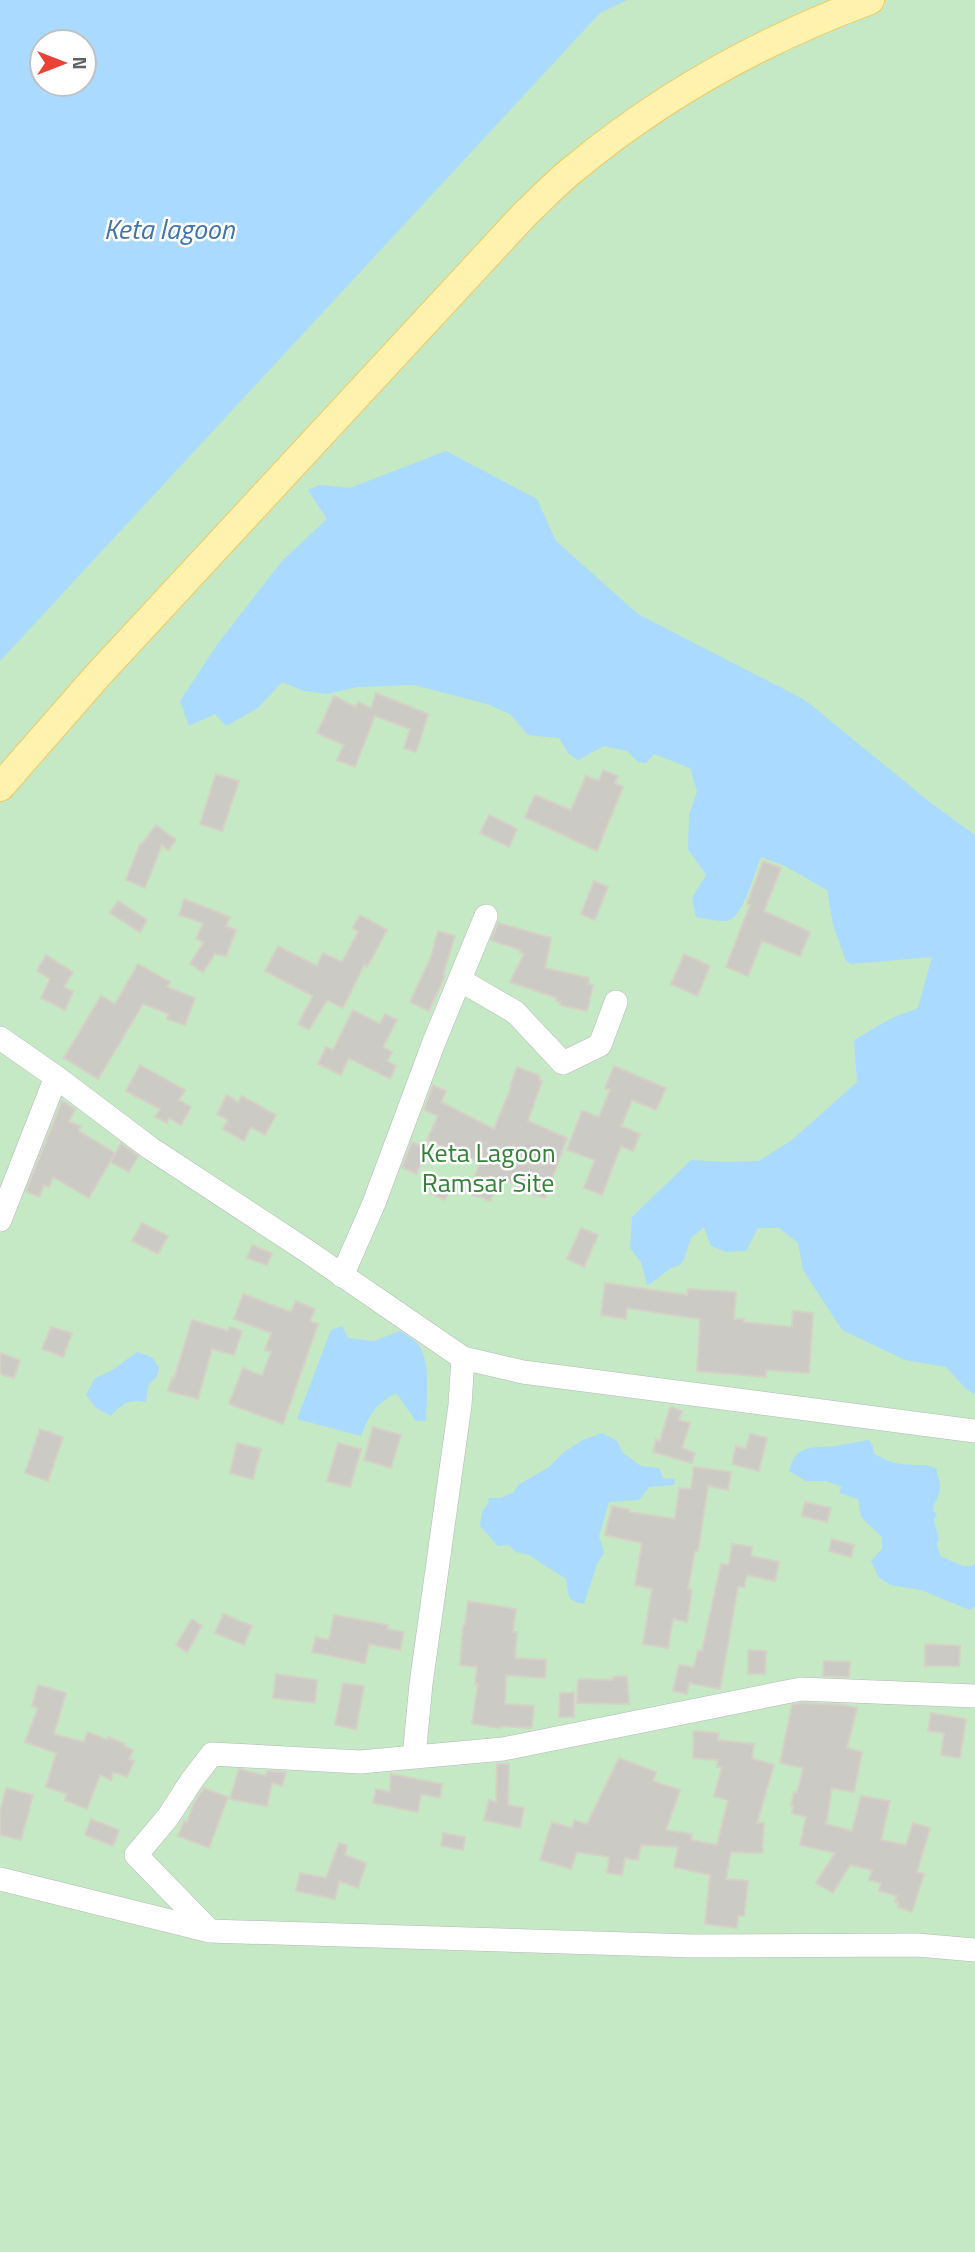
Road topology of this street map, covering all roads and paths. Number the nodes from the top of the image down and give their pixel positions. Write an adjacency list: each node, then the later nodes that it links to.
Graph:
1 (870, 0): 2 (main road)
2 (0, 787)
3 (486, 916): 4 (street)
4 (460, 980): 5 (street); 9 (street)
5 (616, 1002)
6 (0, 1038): 7 (street)
7 (56, 1077): 8 (street); 9 (street)
8 (0, 1220)
9 (342, 1276): 10 (street)
10 (463, 1359): 11 (street); 13 (street)
11 (975, 1431)
12 (975, 1696): 13 (street)
13 (414, 1757): 15 (street)
14 (0, 1879): 15 (street)
15 (210, 1931): 16 (street)
16 (975, 1950)

